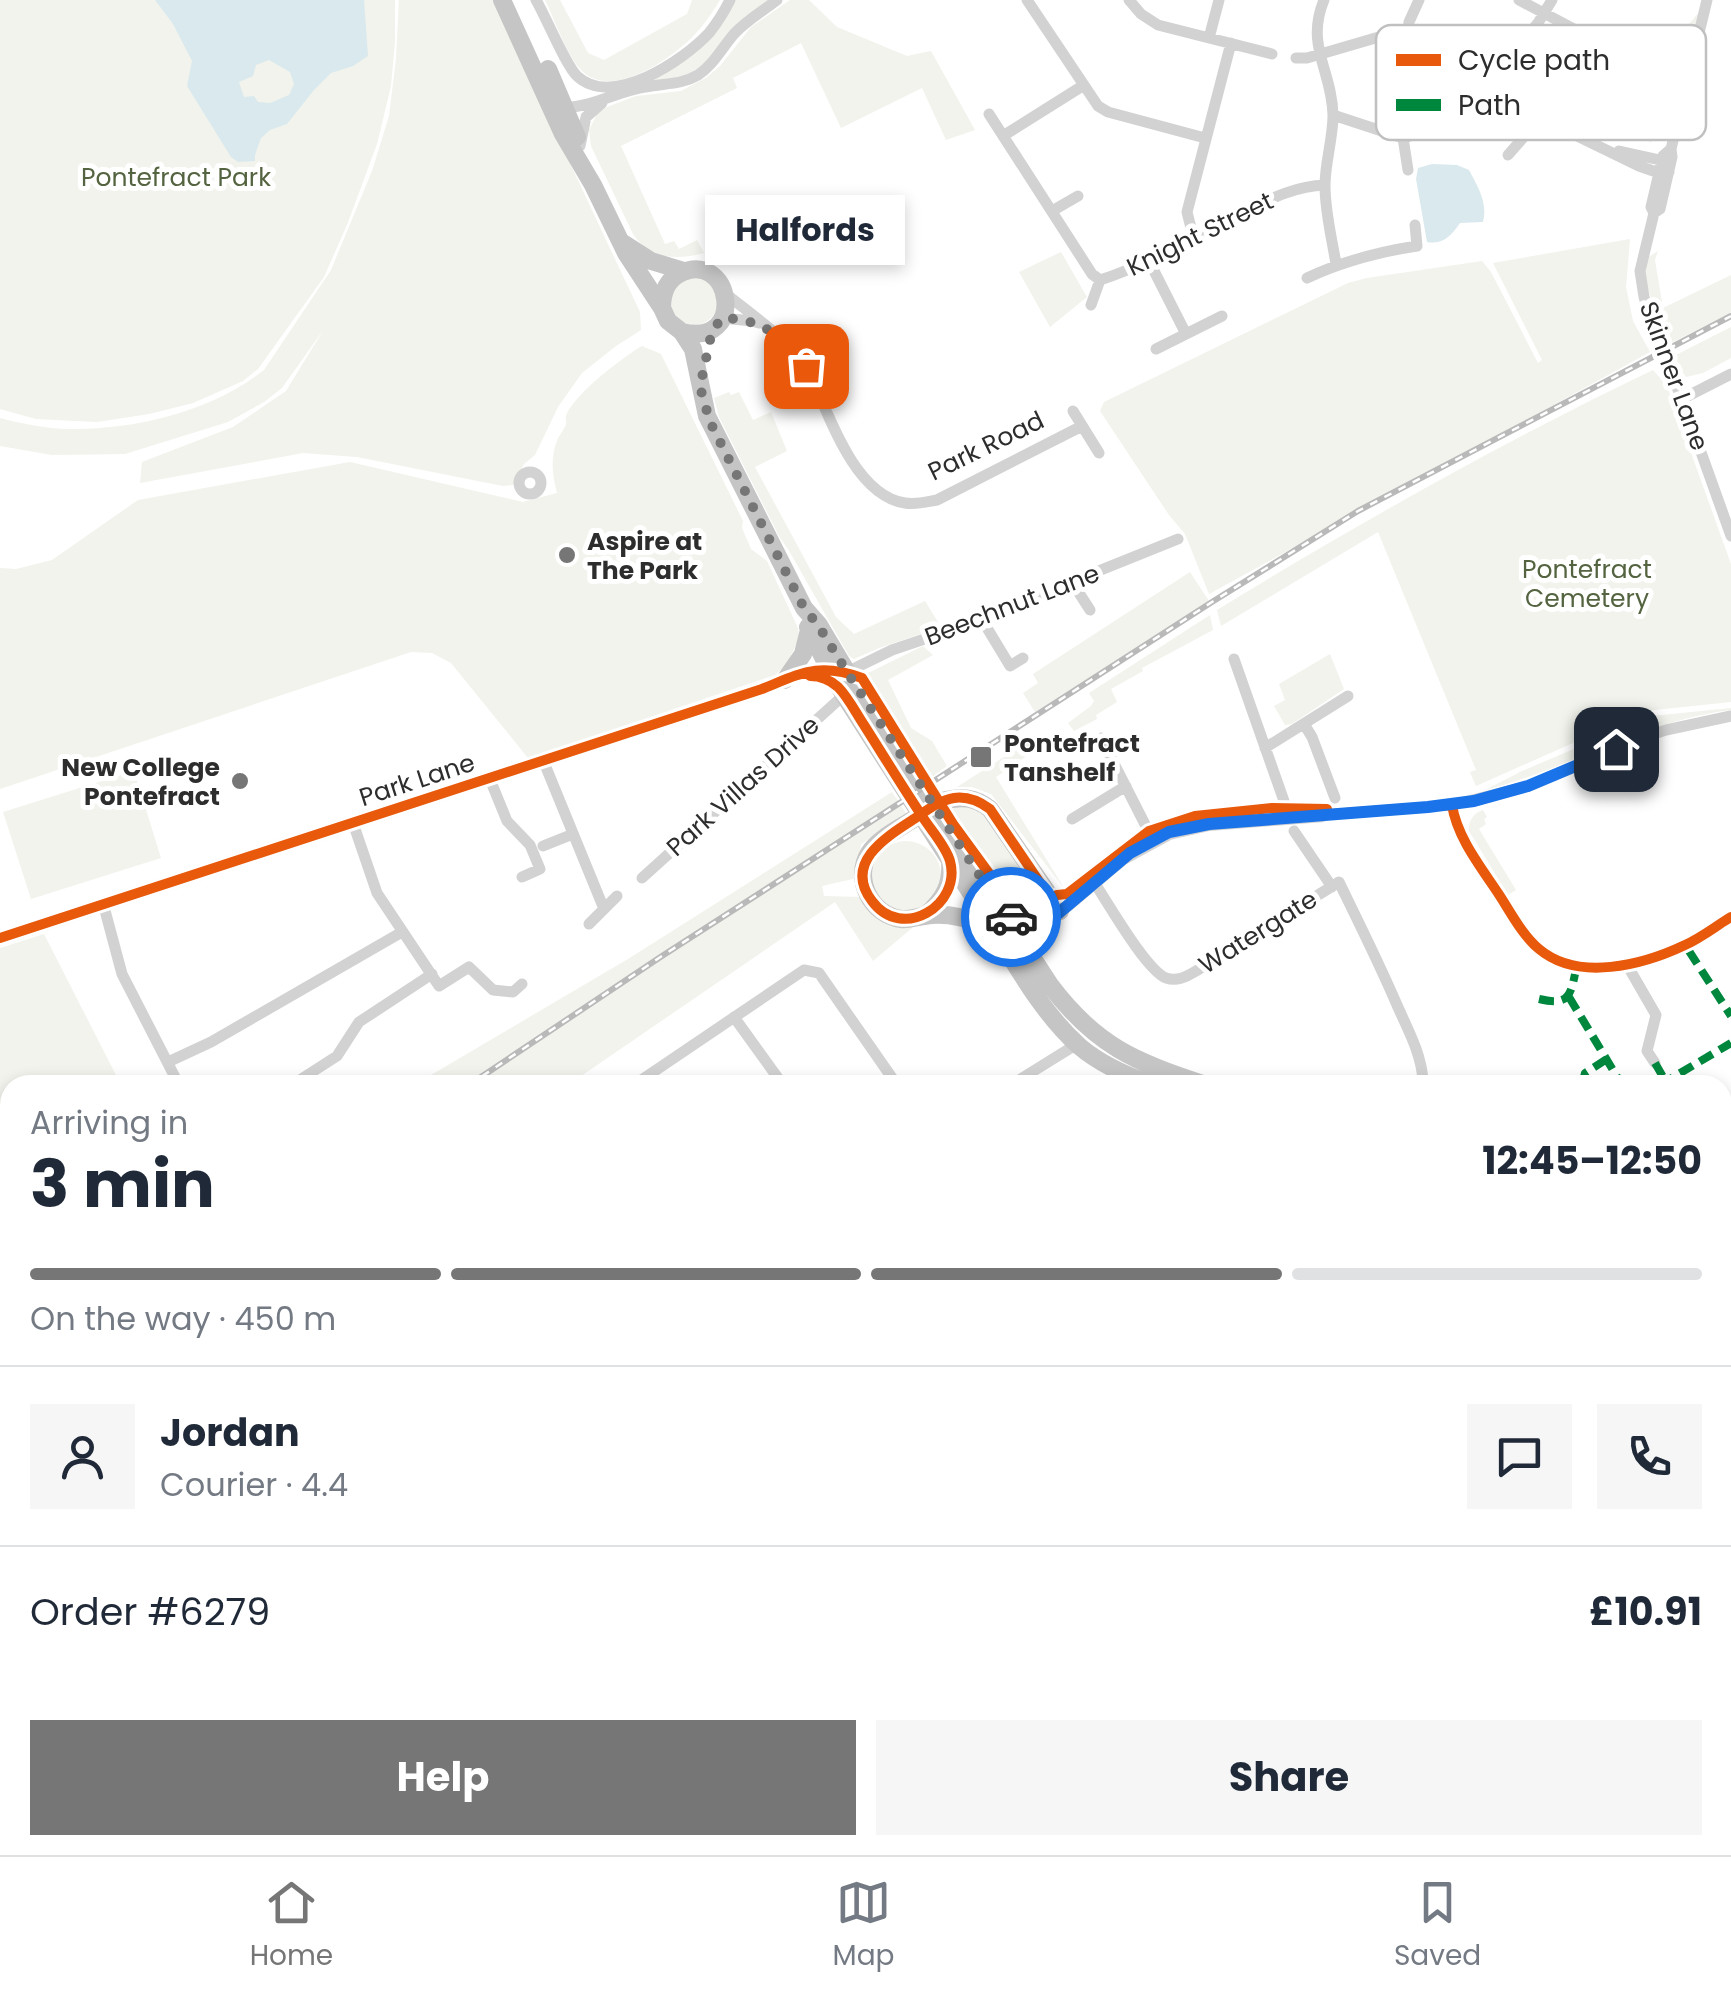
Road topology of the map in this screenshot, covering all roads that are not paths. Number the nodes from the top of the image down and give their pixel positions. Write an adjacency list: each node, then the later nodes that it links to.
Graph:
1 (536, 0): 2 (street)
2 (730, 0)
3 (778, 0): 25 (street)
4 (1129, 0): 19 (street)
5 (1219, 0): 19 (street)
6 (1324, 0): 22 (street)
7 (1419, 0): 14 (street)
8 (1552, 0): 13 (street)
9 (1707, 0): 17 (street, Skinner Lane)
10 (1031, 1): 24 (street)
11 (509, 4): 26 (main road)
12 (1514, 4): 13 (street)
13 (1544, 14): 15 (street); 16 (street)
14 (1409, 25)
15 (1535, 25)
16 (1565, 25)
17 (1701, 25)
18 (1376, 37): 22 (street)
19 (1210, 38): 20 (street)
20 (1232, 43): 21 (street); 31 (street)
21 (1272, 54)
22 (1320, 54): 23 (street); 28 (street)
23 (1296, 58)
24 (1084, 85): 30 (street); 31 (street)
25 (605, 100): 26 (street); 38 (street)
26 (558, 106): 38 (main road); 42 (main road)
27 (990, 114): 30 (street, Knight Street)
28 (1333, 116): 29 (street); 43 (street)
29 (1376, 130)
30 (1002, 136): 45 (street, Knight Street)
31 (1205, 138): 47 (street)
32 (1403, 140): 41 (street)
33 (1513, 140): 37 (street)
34 (1521, 140): 37 (street)
35 (1588, 140): 40 (street)
36 (1672, 140): 40 (street, Skinner Lane)
37 (1518, 144): 39 (street)
38 (580, 146): 42 (main road)
39 (1508, 155)
40 (1666, 163): 65 (street, Skinner Lane)
41 (1408, 170)
42 (593, 185): 48 (main road)
43 (1325, 186): 47 (street, Knight Street); 50 (street)
44 (1078, 196): 45 (street)
45 (1052, 211): 53 (street, Knight Street)
46 (1415, 226): 50 (street)
47 (1193, 236): 49 (street, Knight Street)
48 (622, 243): 51 (main road, Park Road); 56 (main road)
49 (1148, 259): 53 (street, Knight Street); 61 (street)
50 (1336, 264): 52 (street)
51 (684, 271): 54 (main road, Park Road); 56 (main road)
52 (1307, 278)
53 (1100, 280): 55 (street)
54 (726, 294): 58 (main road); 59 (street, Park Road)
55 (1091, 305)
56 (662, 308): 60 (main road)
57 (1222, 316): 61 (street)
58 (719, 322): 59 (street); 60 (main road); 64 (main road)
59 (763, 325): 67 (street, Park Road)
60 (682, 332): 64 (main road)
61 (1186, 334): 62 (street)
62 (1156, 349)
63 (1731, 374): 65 (street)
64 (700, 387): 72 (main road)
65 (1682, 399): 69 (street, Skinner Lane)
66 (1073, 411): 67 (street, Park Road)
67 (1082, 426): 68 (street, Park Road)
68 (1099, 454)
69 (1731, 536)
70 (1178, 539): 71 (street, Beechnut Lane)
71 (1072, 582): 73 (street); 74 (street, Beechnut Lane)
72 (804, 608): 75 (main road); 79 (main road)
73 (1090, 610)
74 (982, 618): 76 (street); 79 (street, Beechnut Lane)
75 (809, 630): 78 (main road); 79 (main road)
76 (1023, 658)
77 (1234, 659): 84 (street)
78 (790, 678): 79 (main road); 85 (main road, Park Lane)
79 (840, 681): 98 (main road); 100 (street, Park Villas Drive)
80 (1348, 696): 82 (street)
81 (1731, 716): 90 (street)
82 (1304, 724): 84 (street); 88 (street)
83 (1101, 738): 87 (street)
84 (1266, 748): 94 (street)
85 (543, 760): 86 (main road, Park Lane); 95 (street)
86 (490, 778): 93 (main road, Park Lane); 99 (street)
87 (1126, 786): 91 (street); 96 (street)
88 (1334, 798)
89 (942, 801): 107 (main road)
90 (1452, 805): 94 (street); 114 (street)
91 (1072, 818)
92 (912, 820): 106 (main road)
93 (353, 823): 104 (main road, Park Lane); 111 (street)
94 (1297, 830): 96 (street); 102 (street)
95 (573, 834): 97 (street); 105 (street)
96 (1153, 840): 101 (street)
97 (543, 846)
98 (957, 857): 106 (main road); 109 (main road)
99 (522, 877)
100 (642, 878)
101 (1094, 882): 102 (street, Watergate); 107 (street)
102 (1335, 885): 131 (street)
103 (617, 896): 105 (street)
104 (103, 902): 112 (main road, Park Lane); 121 (street)
105 (604, 909): 110 (street)
106 (926, 915): 109 (main road)
107 (1054, 916): 109 (main road); 113 (main road)
108 (1731, 917): 114 (street)
109 (999, 920): 113 (main road); 120 (main road)
110 (589, 924)
111 (402, 932): 115 (street); 121 (street)
112 (0, 938)
113 (1035, 961): 118 (main road)
114 (1626, 963): 122 (street)
115 (432, 974): 116 (street); 124 (street)
116 (522, 984)
117 (734, 1017): 125 (street); 126 (street); 127 (street)
118 (1078, 1020): 119 (main road); 120 (main road)
119 (1103, 1041): 120 (main road); 130 (main road)
120 (1078, 1044): 128 (street); 129 (main road)
121 (168, 1062): 123 (street)
122 (1655, 1063)
123 (174, 1075)
124 (307, 1075)
125 (649, 1075)
126 (776, 1075)
127 (890, 1075)
128 (1033, 1075)
129 (1130, 1075)
130 (1175, 1075)
131 (1422, 1075)

